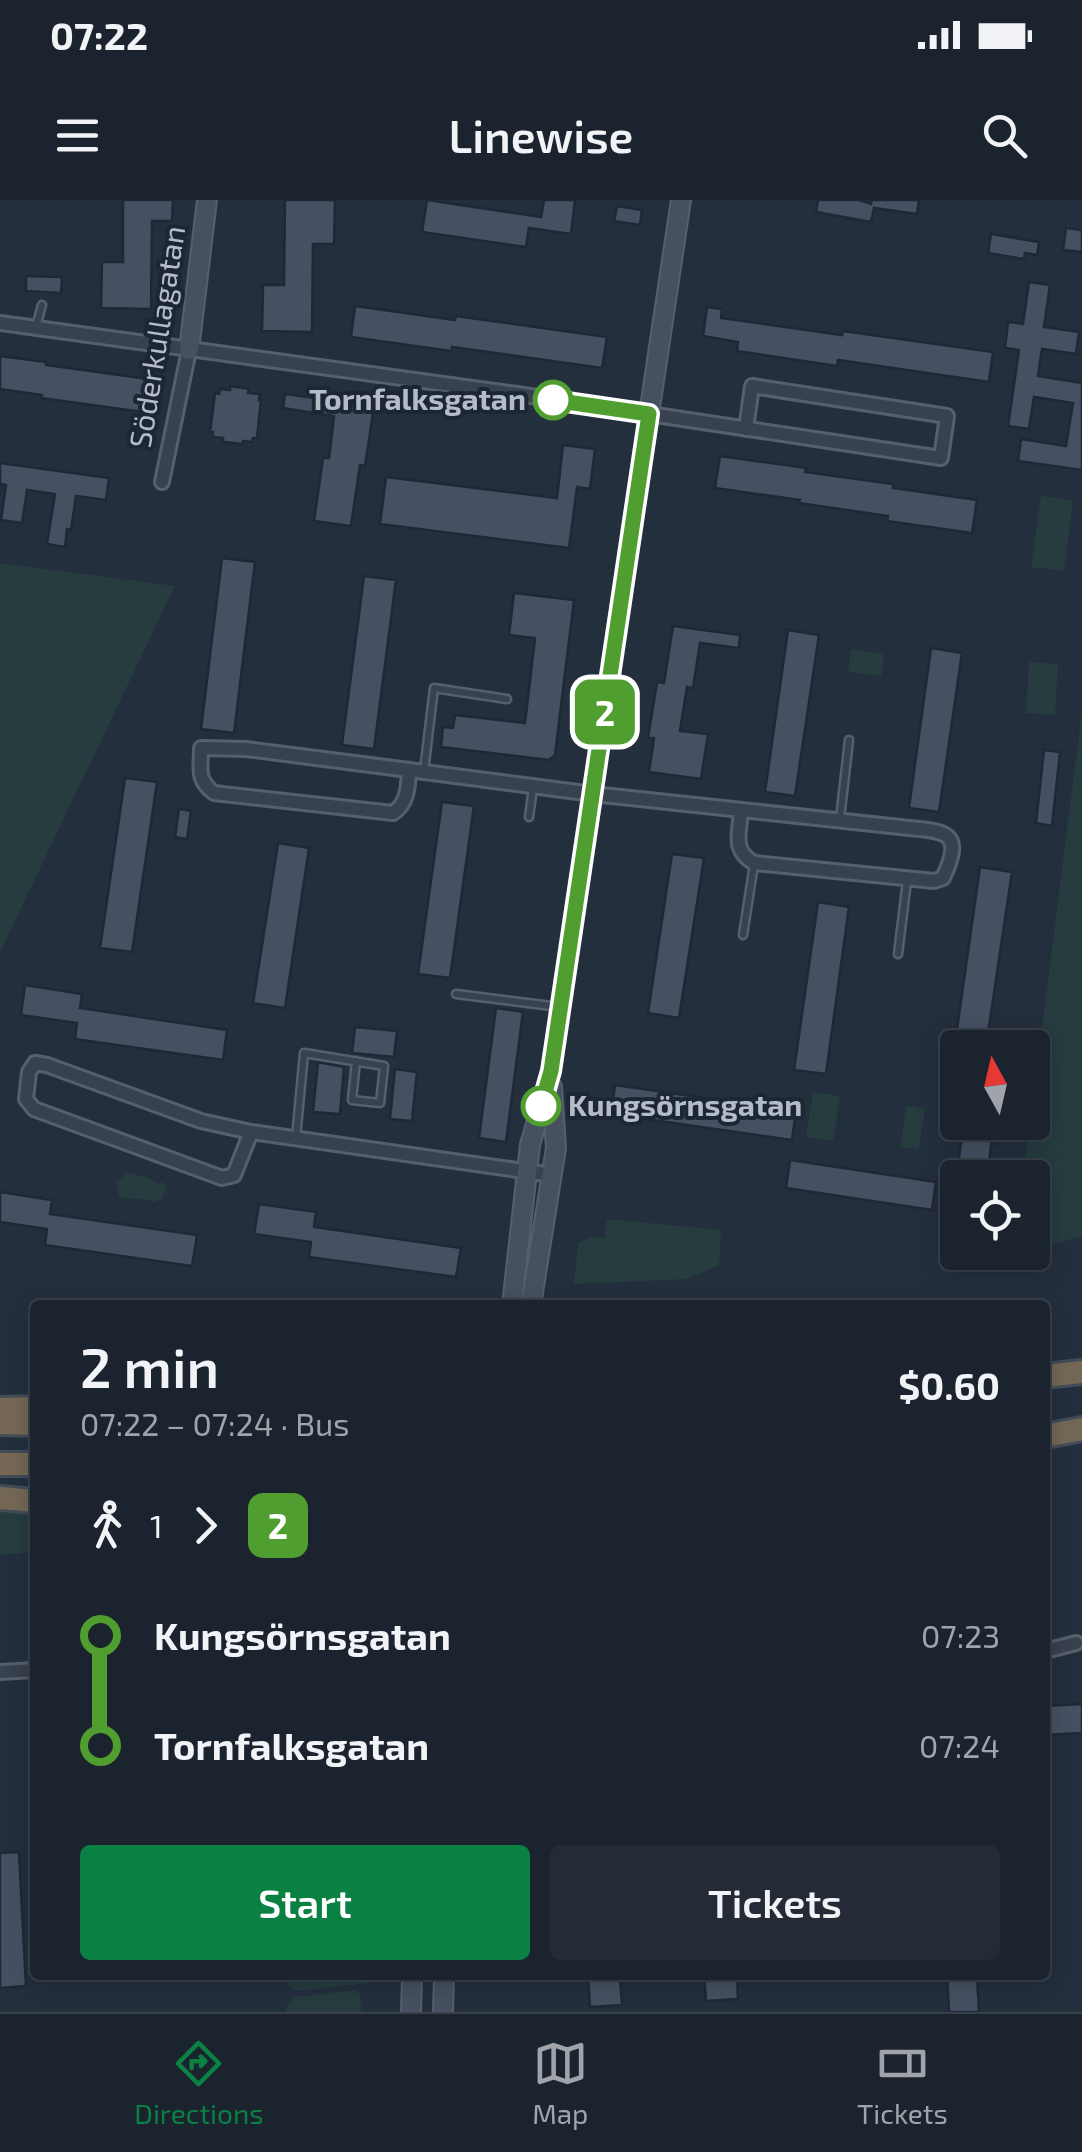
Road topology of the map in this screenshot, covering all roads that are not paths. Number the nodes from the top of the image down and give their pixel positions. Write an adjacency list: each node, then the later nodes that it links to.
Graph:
1 (207, 200): 6 (main road, Söderkullagatan)
2 (680, 200): 7 (main road)
3 (42, 305): 5 (lane)
4 (0, 323): 5 (street)
5 (36, 328): 6 (street)
6 (189, 350): 7 (street); 9 (street, Söderkullagatan)
7 (649, 414): 8 (street); 14 (main road)
8 (746, 429): 8 (street)
9 (162, 482)
10 (507, 699): 12 (lane)
11 (849, 740): 17 (lane)
12 (416, 771): 12 (street); 13 (street)
13 (533, 786): 14 (street); 16 (lane)
14 (594, 794): 15 (street); 23 (main road)
15 (742, 810): 17 (street); 18 (street)
16 (529, 817)
17 (840, 820): 19 (street)
18 (754, 862): 19 (street); 20 (lane)
19 (908, 879): 21 (lane)
20 (743, 935)
21 (898, 954)
22 (456, 994): 23 (lane)
23 (560, 1007): 25 (main road)
24 (356, 1062): 24 (lane); 27 (lane)
25 (551, 1071): 28 (main road); 29 (main road)
26 (251, 1132): 26 (street); 27 (street)
27 (296, 1139): 28 (street)
28 (527, 1172): 29 (street); 30 (main road)
29 (552, 1175): 31 (main road)
30 (513, 1300)
31 (533, 1300)
32 (1082, 1361): 33 (highway)
33 (1050, 1362)
34 (1082, 1372): 35 (highway)
35 (1050, 1375)
36 (0, 1408): 37 (highway)
37 (30, 1408)
38 (0, 1424): 39 (highway)
39 (30, 1424)
40 (1050, 1426): 41 (highway)
41 (1082, 1426): 42 (highway)
42 (1050, 1435)
43 (0, 1464): 44 (highway)
44 (30, 1464)
45 (0, 1498): 46 (highway)
46 (30, 1501)
47 (1076, 1643): 48 (street)
48 (1050, 1650)
49 (30, 1670): 50 (street)
50 (0, 1672)
51 (412, 1980): 53 (main road)
52 (444, 1980): 54 (main road)
53 (411, 2012)
54 (442, 2012)

